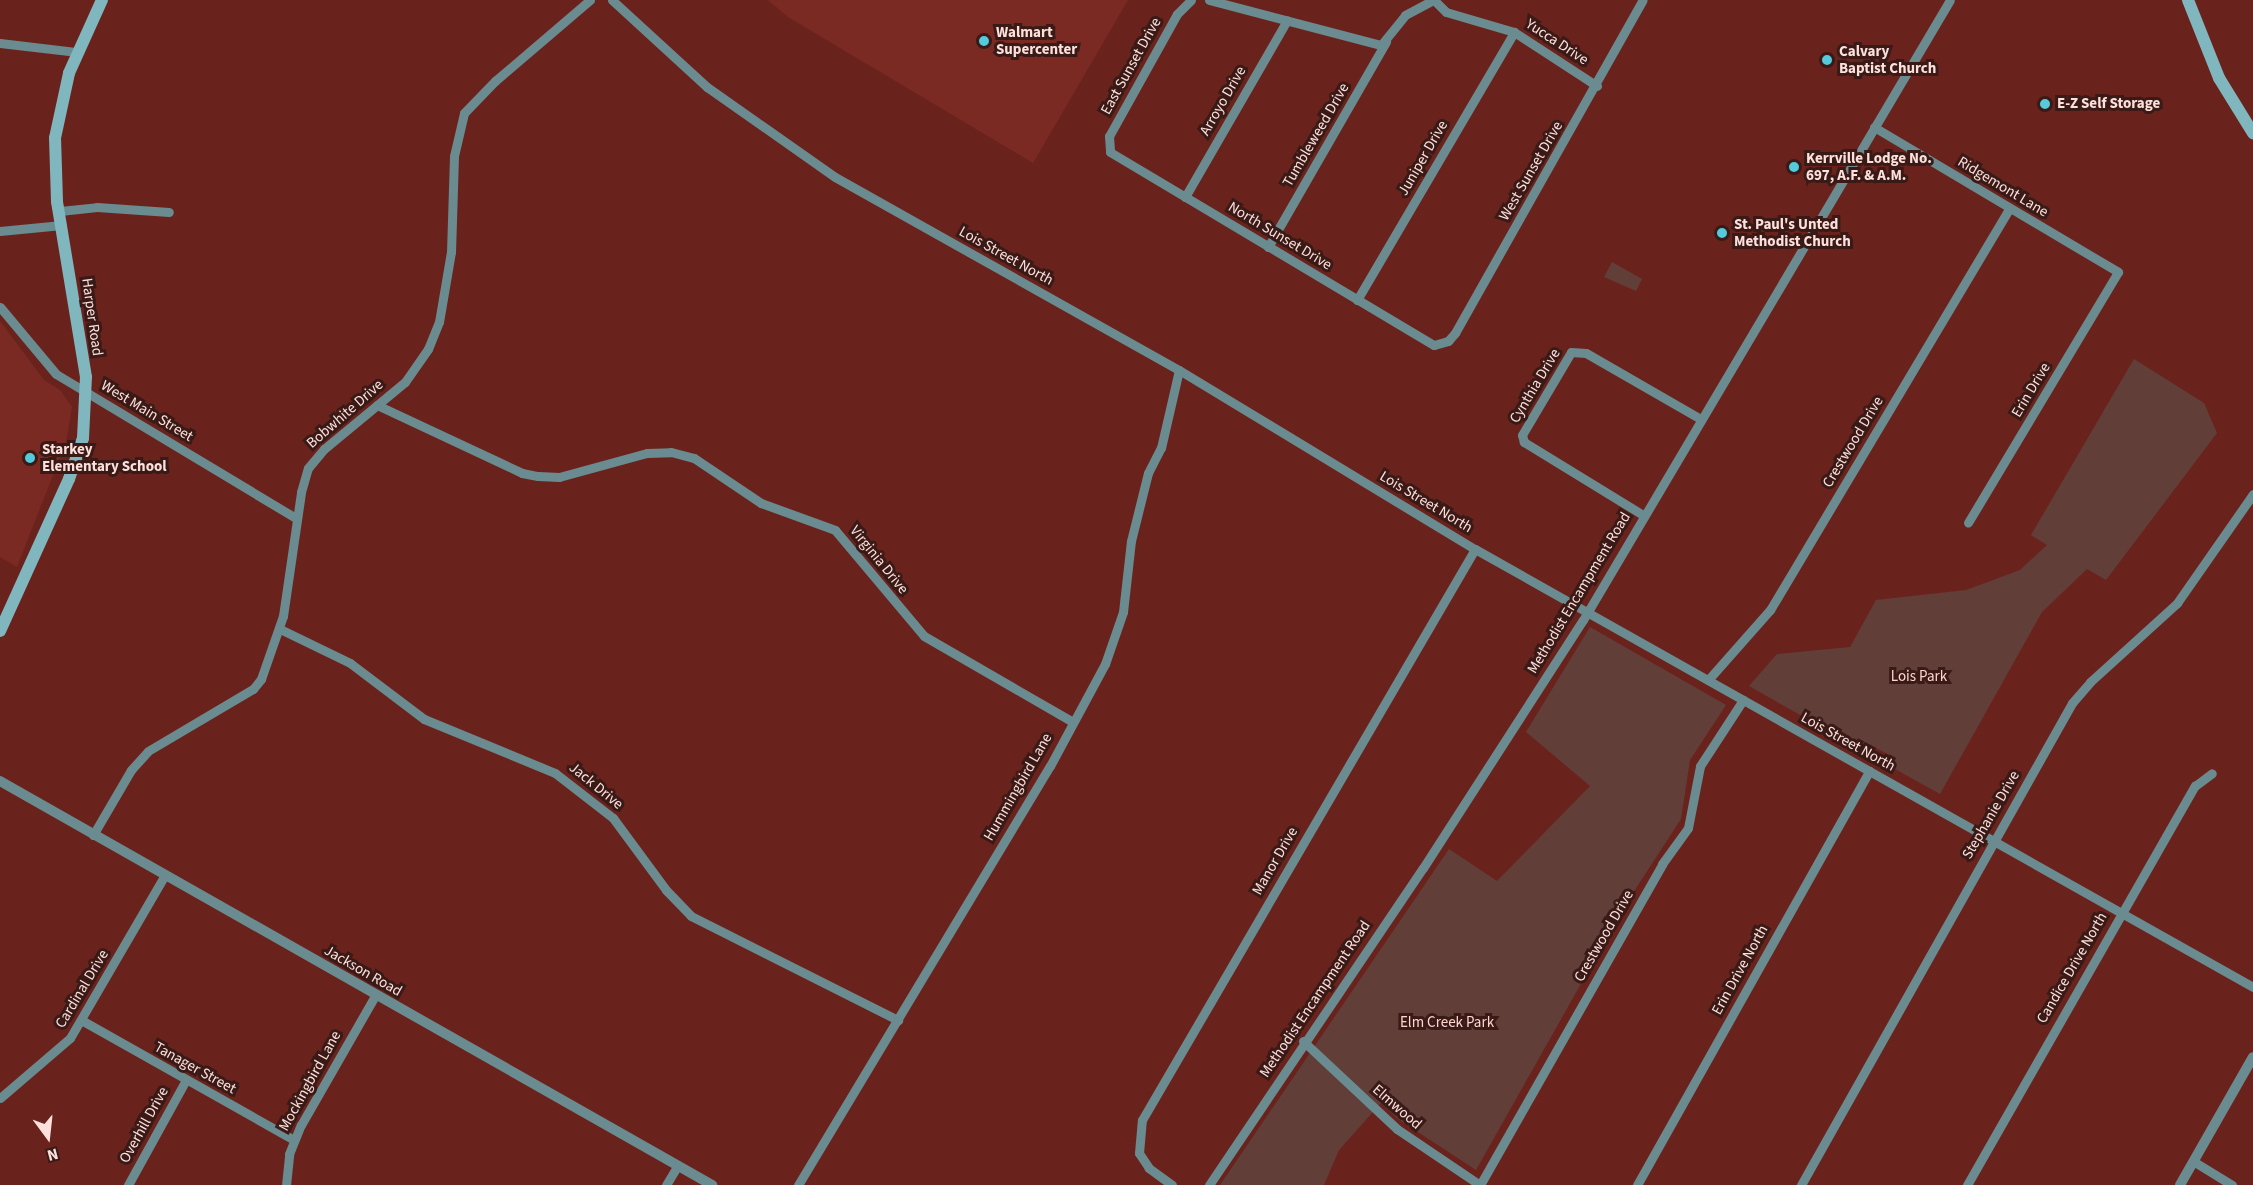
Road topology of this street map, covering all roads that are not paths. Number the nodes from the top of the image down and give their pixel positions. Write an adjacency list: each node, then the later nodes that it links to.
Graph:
1 (102, 0): 14 (main road, Harper Road)
2 (590, 0): 32 (street, Bobwhite Drive)
3 (612, 0): 30 (street, Lois Street North)
4 (1191, 0): 18 (street, East Sunset Drive)
5 (1209, 0): 10 (street)
6 (1434, 0): 11 (street, Yucca Drive); 12 (street)
7 (1643, 0): 15 (street, West Sunset Drive)
8 (1950, 0): 16 (street, Methodist Encampment Road)
9 (2191, 3): 17 (main road)
10 (1287, 20): 12 (street); 19 (street, Arroyo Drive)
11 (1514, 32): 15 (street, Yucca Drive); 27 (street, Juniper Drive)
12 (1389, 37): 25 (street, Tumbleweed Drive)
13 (0, 43): 14 (street)
14 (77, 52): 21 (main road, Harper Road)
15 (1597, 86): 29 (street, West Sunset Drive)
16 (1874, 127): 20 (street, Ridgemont Lane); 33 (street, Methodist Encampment Road)
17 (2253, 133)
18 (1110, 152): 19 (street, North Sunset Drive)
19 (1185, 197): 25 (street, North Sunset Drive)
20 (2009, 209): 26 (street, Ridgemont Lane); 42 (street, Crestwood Drive)
21 (60, 211): 22 (street); 23 (main road, Harper Road)
22 (169, 212)
23 (62, 225): 24 (street); 31 (main road, Harper Road)
24 (0, 231)
25 (1268, 247): 27 (street, North Sunset Drive)
26 (2118, 272): 37 (street, Erin Drive)
27 (1357, 300): 29 (street, North Sunset Drive)
28 (0, 307): 31 (street, West Main Street)
29 (1434, 345)
30 (1179, 370): 38 (street, Lois Street North); 44 (street, Hummingbird Lane)
31 (86, 392): 36 (street, West Main Street); 41 (main road, Harper Road)
32 (376, 405): 36 (street, Bobwhite Drive); 44 (street, Virginia Drive)
33 (1701, 419): 35 (street, Methodist Encampment Road); 35 (street, Cynthia Drive)
34 (2253, 494): 49 (street, Stephanie Drive)
35 (1643, 515): 39 (street, Methodist Encampment Road)
36 (297, 519): 40 (street, Bobwhite Drive)
37 (1968, 523)
38 (1475, 549): 39 (street, Lois Street North); 68 (street, Manor Drive)
39 (1588, 611): 42 (street, Lois Street North); 56 (street, Methodist Encampment Road)
40 (280, 629): 48 (street, Bobwhite Drive); 54 (street, Jack Drive)
41 (0, 631)
42 (1708, 680): 43 (street, Lois Street North)
43 (1743, 700): 45 (street, Lois Street North); 70 (street, Crestwood Drive)
44 (1073, 722): 54 (street, Hummingbird Lane)
45 (1869, 771): 49 (street, Lois Street North); 71 (street, Erin Drive North)
46 (2212, 773): 51 (street, Candice Drive North)
47 (0, 781): 48 (street, Jackson Road)
48 (93, 836): 50 (street, Jackson Road)
49 (1993, 842): 51 (street, Lois Street North); 72 (street, Stephanie Drive)
50 (165, 875): 53 (street, Jackson Road); 55 (street, Cardinal Drive)
51 (2121, 913): 52 (street, Lois Street North); 73 (street, Candice Drive North)
52 (2253, 987)
53 (375, 996): 60 (street, Mockingbird Lane); 62 (street, Jackson Road)
54 (898, 1020): 67 (street, Hummingbird Lane)
55 (82, 1021): 58 (street, Tanager Street); 59 (street, Cardinal Drive)
56 (1303, 1041): 69 (street, Methodist Encampment Road); 70 (street, Elmwood)
57 (2253, 1057): 61 (street)
58 (186, 1080): 60 (street, Tanager Street); 63 (street, Overhill Drive)
59 (0, 1098)
60 (294, 1140): 64 (street, Mockingbird Lane)
61 (2193, 1161): 74 (street); 75 (street)
62 (678, 1165): 65 (street); 66 (street, Jackson Road)
63 (128, 1185)
64 (286, 1185)
65 (666, 1185)
66 (712, 1185)
67 (798, 1185)
68 (1172, 1185)
69 (1209, 1185)
70 (1480, 1185)
71 (1637, 1185)
72 (1801, 1185)
73 (1967, 1185)
74 (2180, 1185)
75 (2232, 1185)

